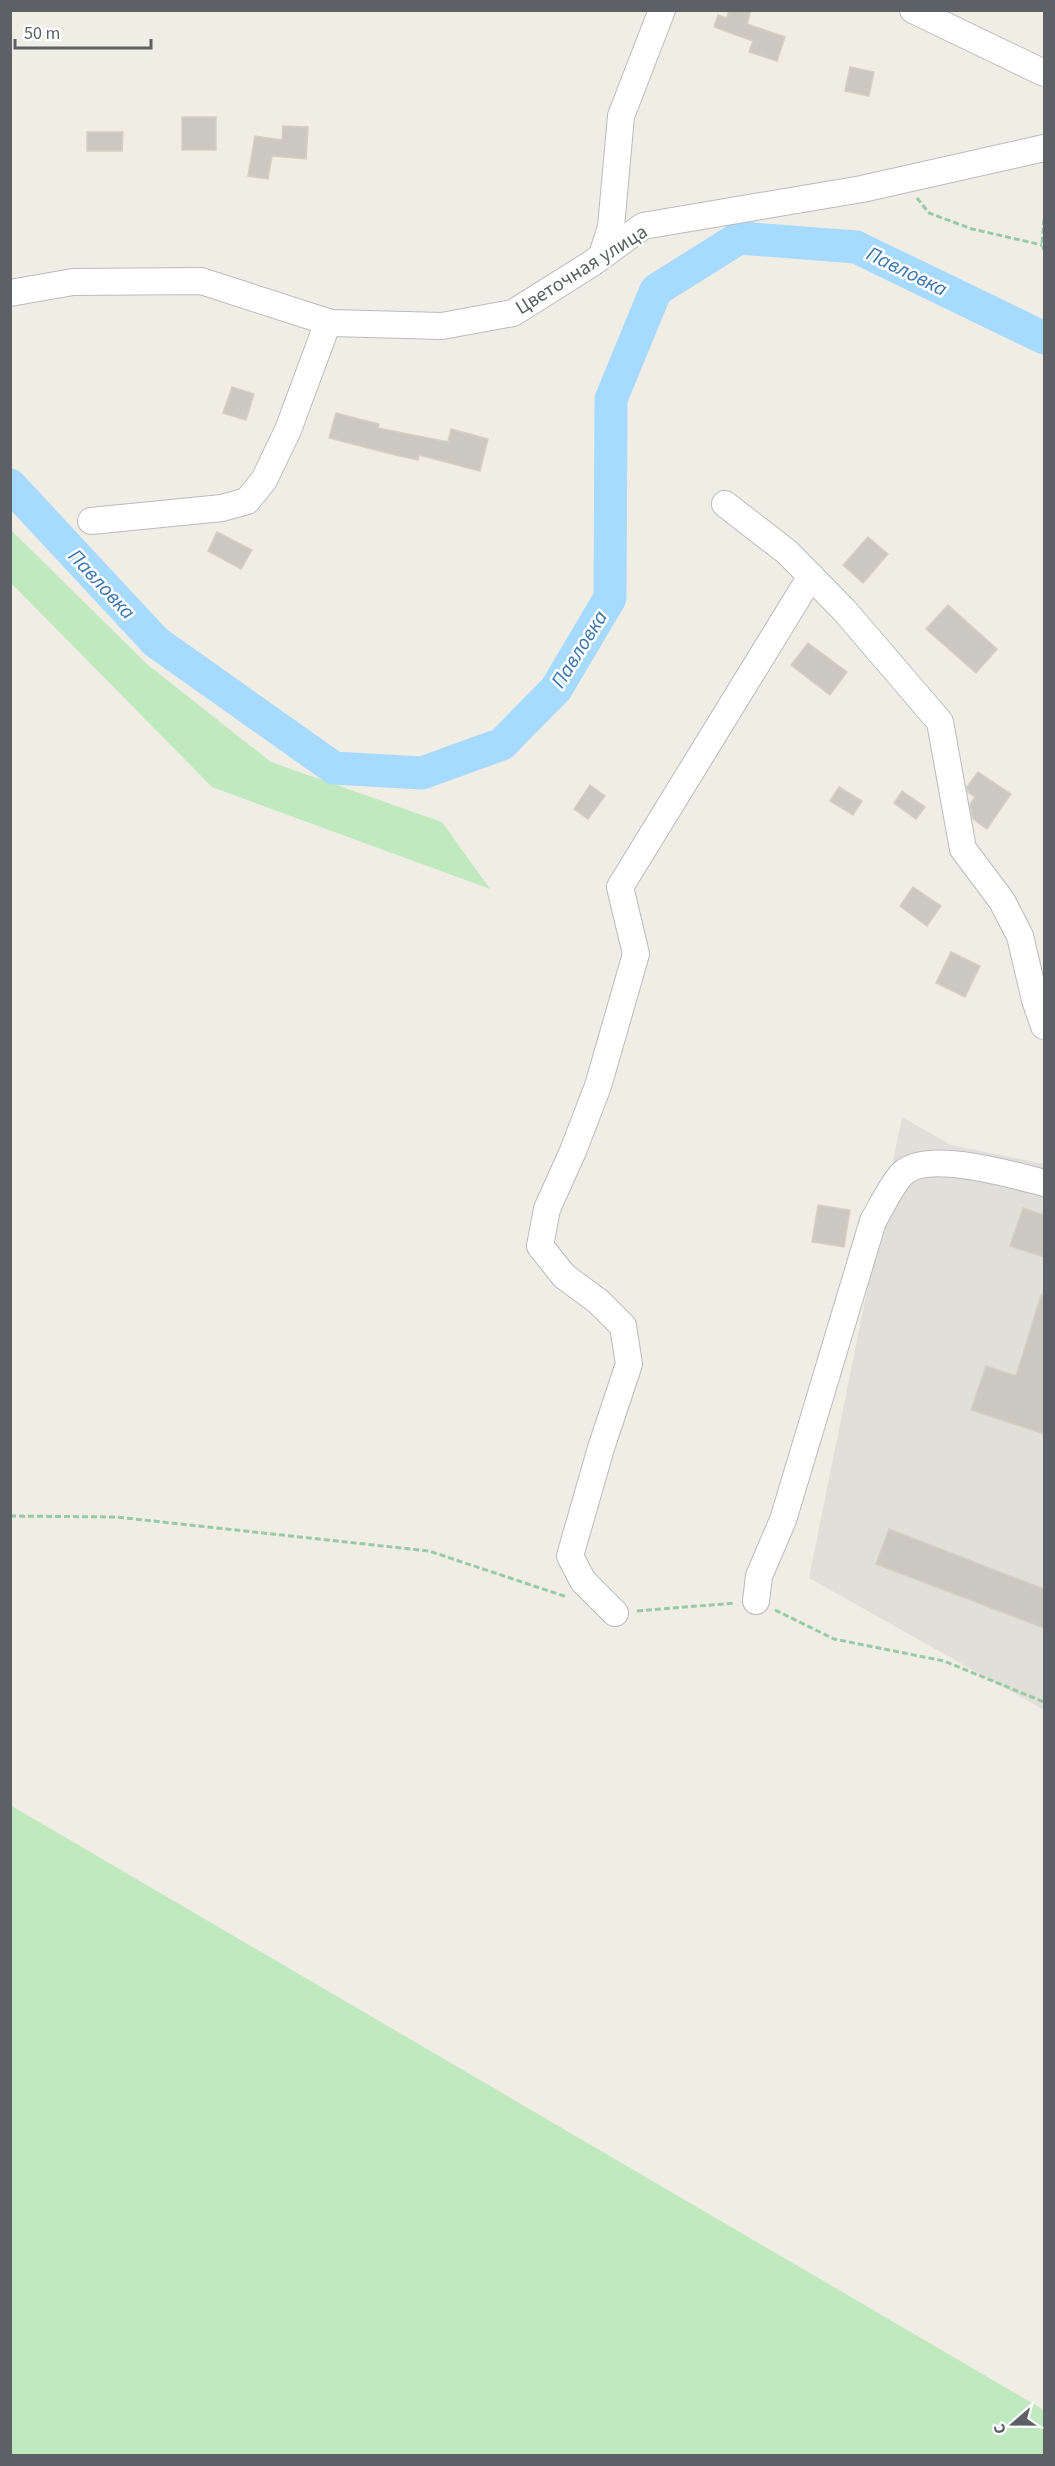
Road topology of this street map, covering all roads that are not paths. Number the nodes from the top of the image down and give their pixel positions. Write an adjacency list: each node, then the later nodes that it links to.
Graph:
1 (662, 10): 5 (street)
2 (914, 10): 3 (street)
3 (1044, 73)
4 (1044, 148): 5 (street, Цветочная улица)
5 (602, 255): 7 (street, Цветочная улица)
6 (10, 293): 7 (street, Цветочная улица)
7 (328, 322): 9 (street)
8 (726, 504): 10 (street)
9 (91, 521)
10 (811, 576): 11 (street); 14 (street)
11 (1044, 1026)
12 (1044, 1183): 13 (street)
13 (756, 1601)
14 (615, 1613)

